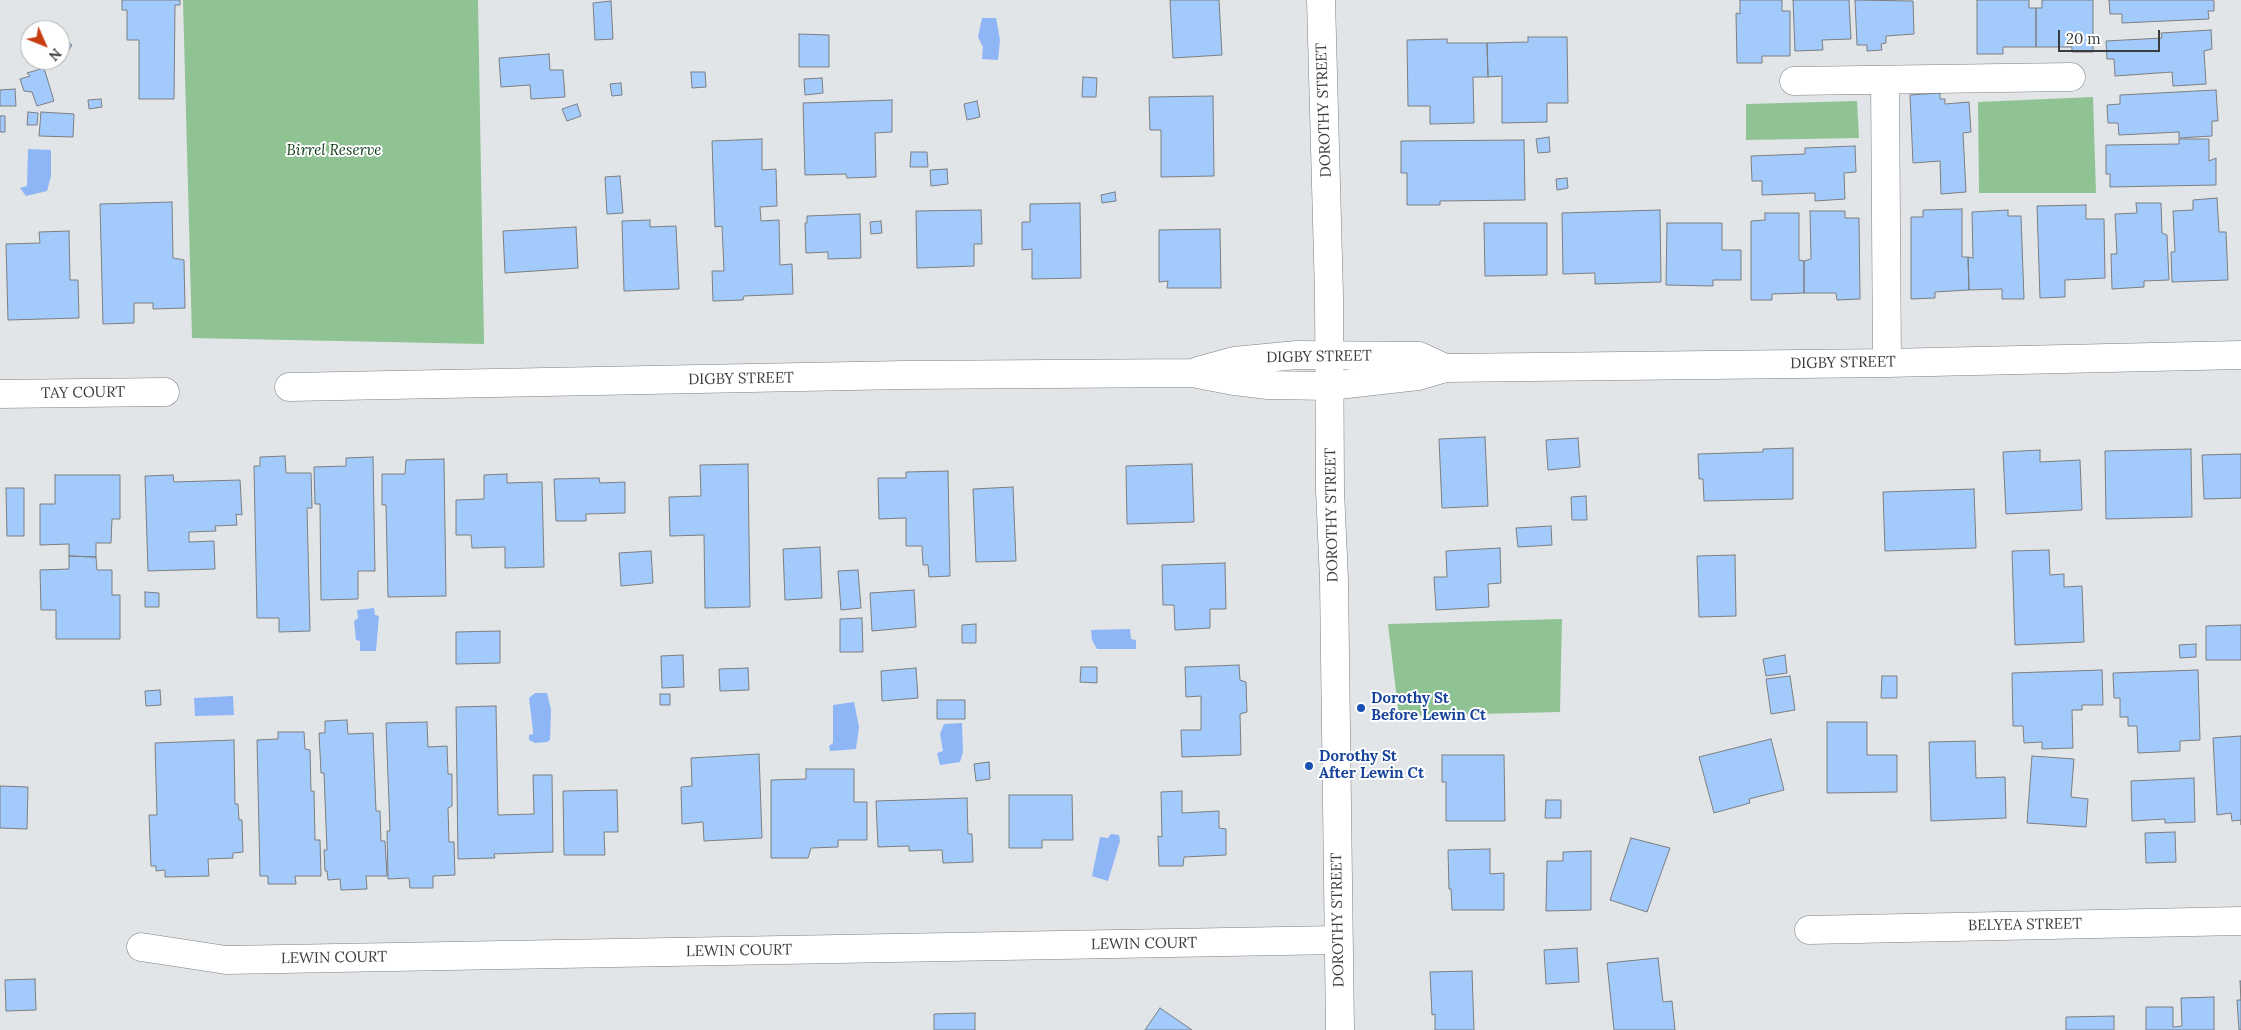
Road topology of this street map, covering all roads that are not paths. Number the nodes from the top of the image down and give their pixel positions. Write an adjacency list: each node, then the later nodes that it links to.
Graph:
1 (1321, 0): 6 (street, DOROTHY STREET)
2 (2071, 77): 4 (street)
3 (1794, 81): 4 (street)
4 (1886, 81): 7 (street)
5 (2241, 354): 7 (street, DIGBY STREET)
6 (1329, 355): 8 (street, DIGBY STREET); 9 (street, DIGBY STREET); 10 (street, DOROTHY STREET)
7 (1887, 363): 8 (street, DIGBY STREET)
8 (1445, 368): 10 (street, DIGBY STREET)
9 (1192, 373): 10 (street, DIGBY STREET); 11 (street, DIGBY STREET)
10 (1329, 386): 16 (street, DOROTHY STREET)
11 (289, 387)
12 (165, 392): 13 (street, TAY COURT)
13 (0, 394)
14 (2241, 921): 15 (street, BELYEA STREET)
15 (1808, 930)
16 (1338, 940): 17 (street, LEWIN COURT); 18 (street, DOROTHY STREET)
17 (141, 947)
18 (1340, 1030)

